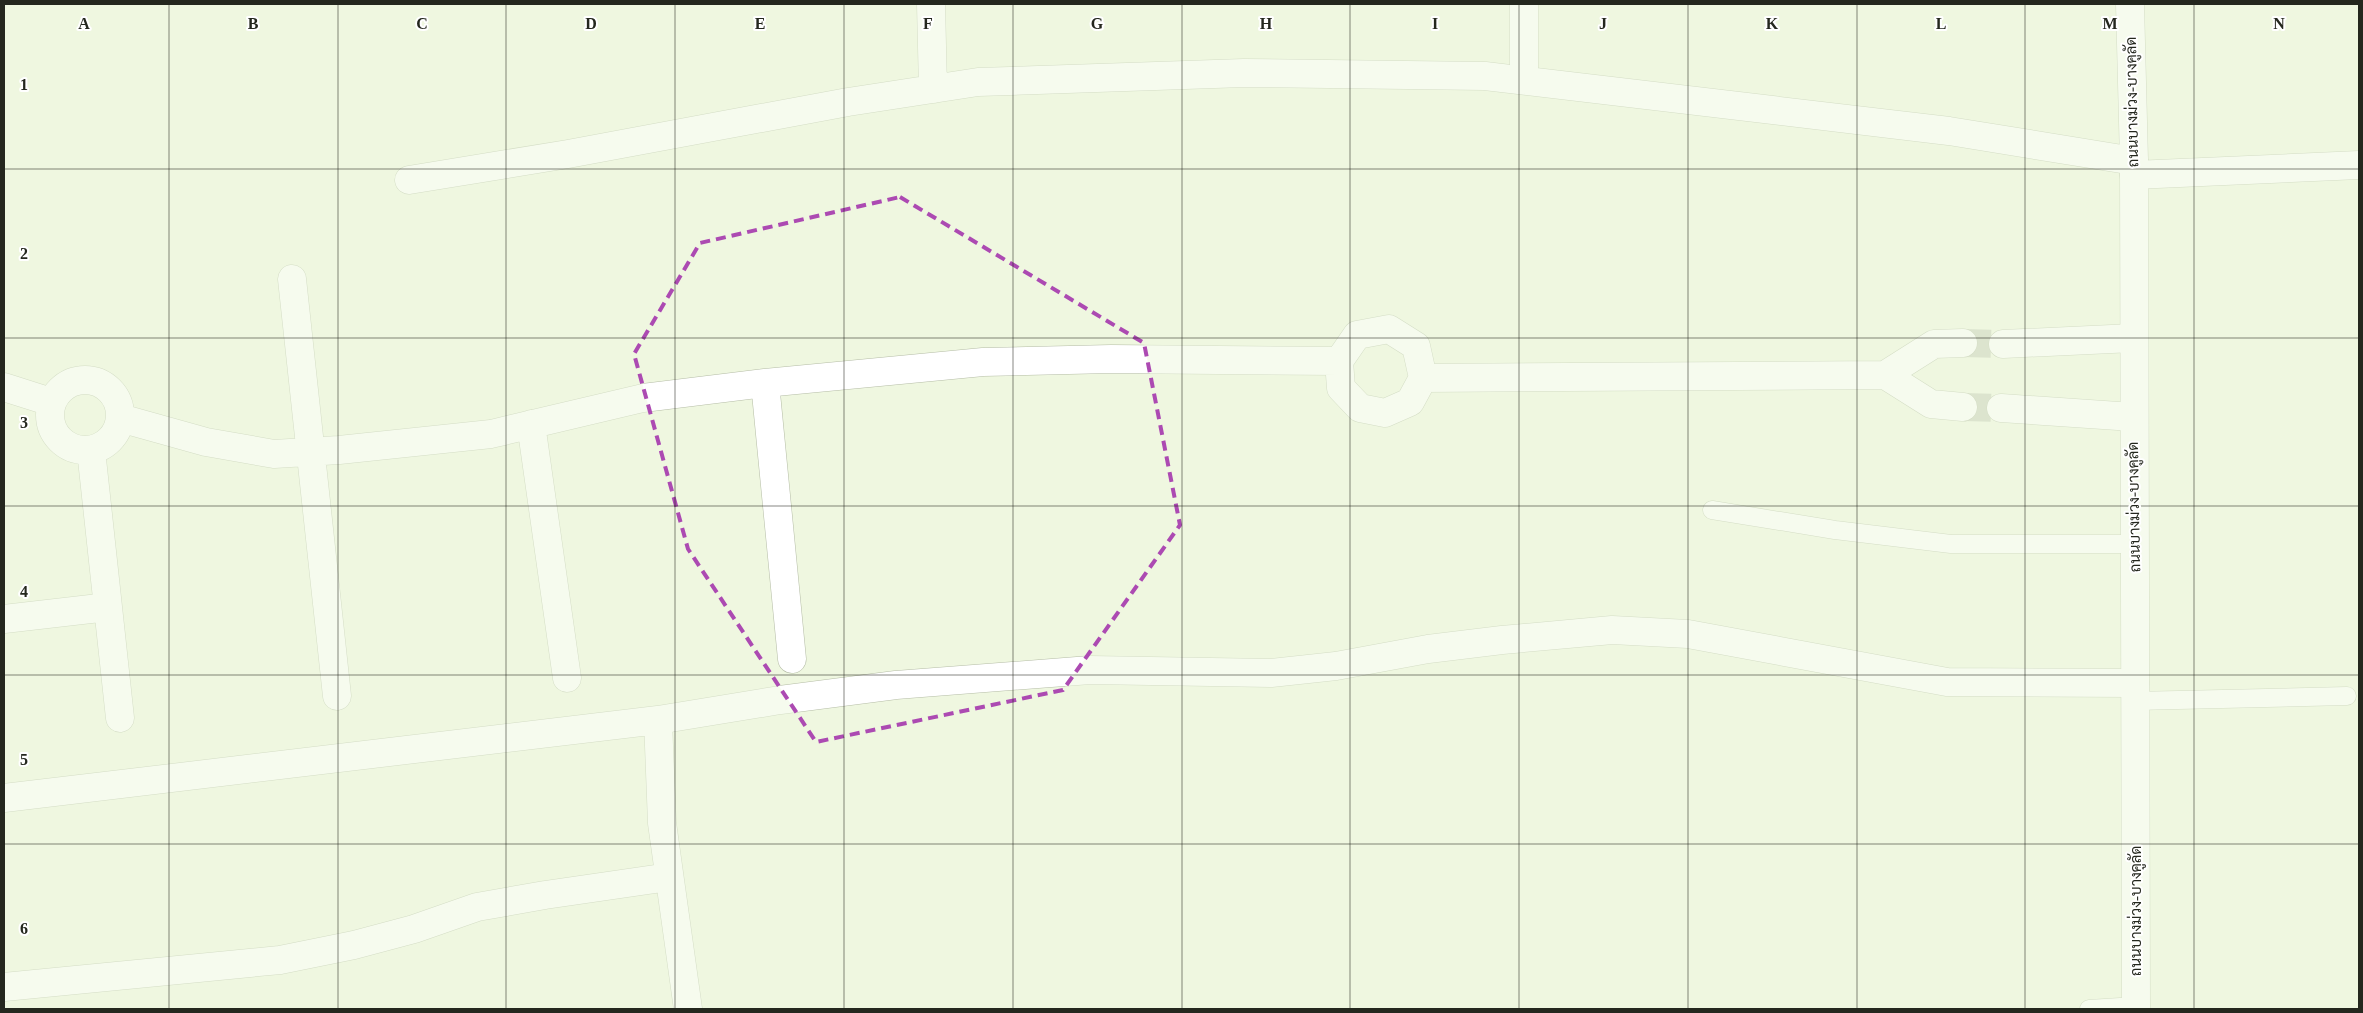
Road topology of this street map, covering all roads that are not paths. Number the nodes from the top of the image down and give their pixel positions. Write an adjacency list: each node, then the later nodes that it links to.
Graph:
1 (931, 4): 5 (street)
2 (1524, 4): 4 (street)
3 (2130, 4): 7 (street, ถนนบางม่วง-บางคูลัด)
4 (1524, 80): 5 (street); 7 (street)
5 (933, 89): 8 (street)
6 (2359, 165): 7 (street)
7 (2134, 168): 10 (street, ถนนบางม่วง-บางคูลัด)
8 (409, 180)
9 (292, 278): 25 (street)
10 (2133, 338): 12 (street); 21 (street, ถนนบางม่วง-บางคูลัด)
11 (1963, 343): 14 (street)
12 (2003, 344)
13 (1339, 361): 15 (street); 15 (street); 16 (street)
14 (1885, 375): 15 (street); 19 (street)
15 (1423, 378)
16 (765, 383): 23 (street); 30 (street)
17 (4, 387): 18 (street)
18 (51, 402): 22 (street); 24 (street)
19 (1963, 407)
20 (2001, 408): 21 (street)
21 (2133, 417): 27 (street, ถนนบางม่วง-บางคูลัด)
22 (120, 418): 24 (street); 25 (street)
23 (531, 424): 25 (street); 31 (street)
24 (91, 450): 28 (street)
25 (312, 452): 33 (street)
26 (1712, 510): 27 (lane)
27 (2134, 544): 32 (street, ถนนบางม่วง-บางคูลัด)
28 (108, 607): 29 (street); 35 (street)
29 (4, 619)
30 (792, 659)
31 (567, 678)
32 (2134, 692): 34 (lane); 36 (street); 40 (street, ถนนบางม่วง-บางคูลัด)
33 (337, 696)
34 (2347, 696)
35 (120, 718)
36 (658, 720): 37 (street); 38 (street)
37 (4, 798)
38 (669, 877): 39 (street); 41 (street)
39 (4, 987)
40 (2136, 1008): 42 (lane)
41 (688, 1009)
42 (2090, 1009)

